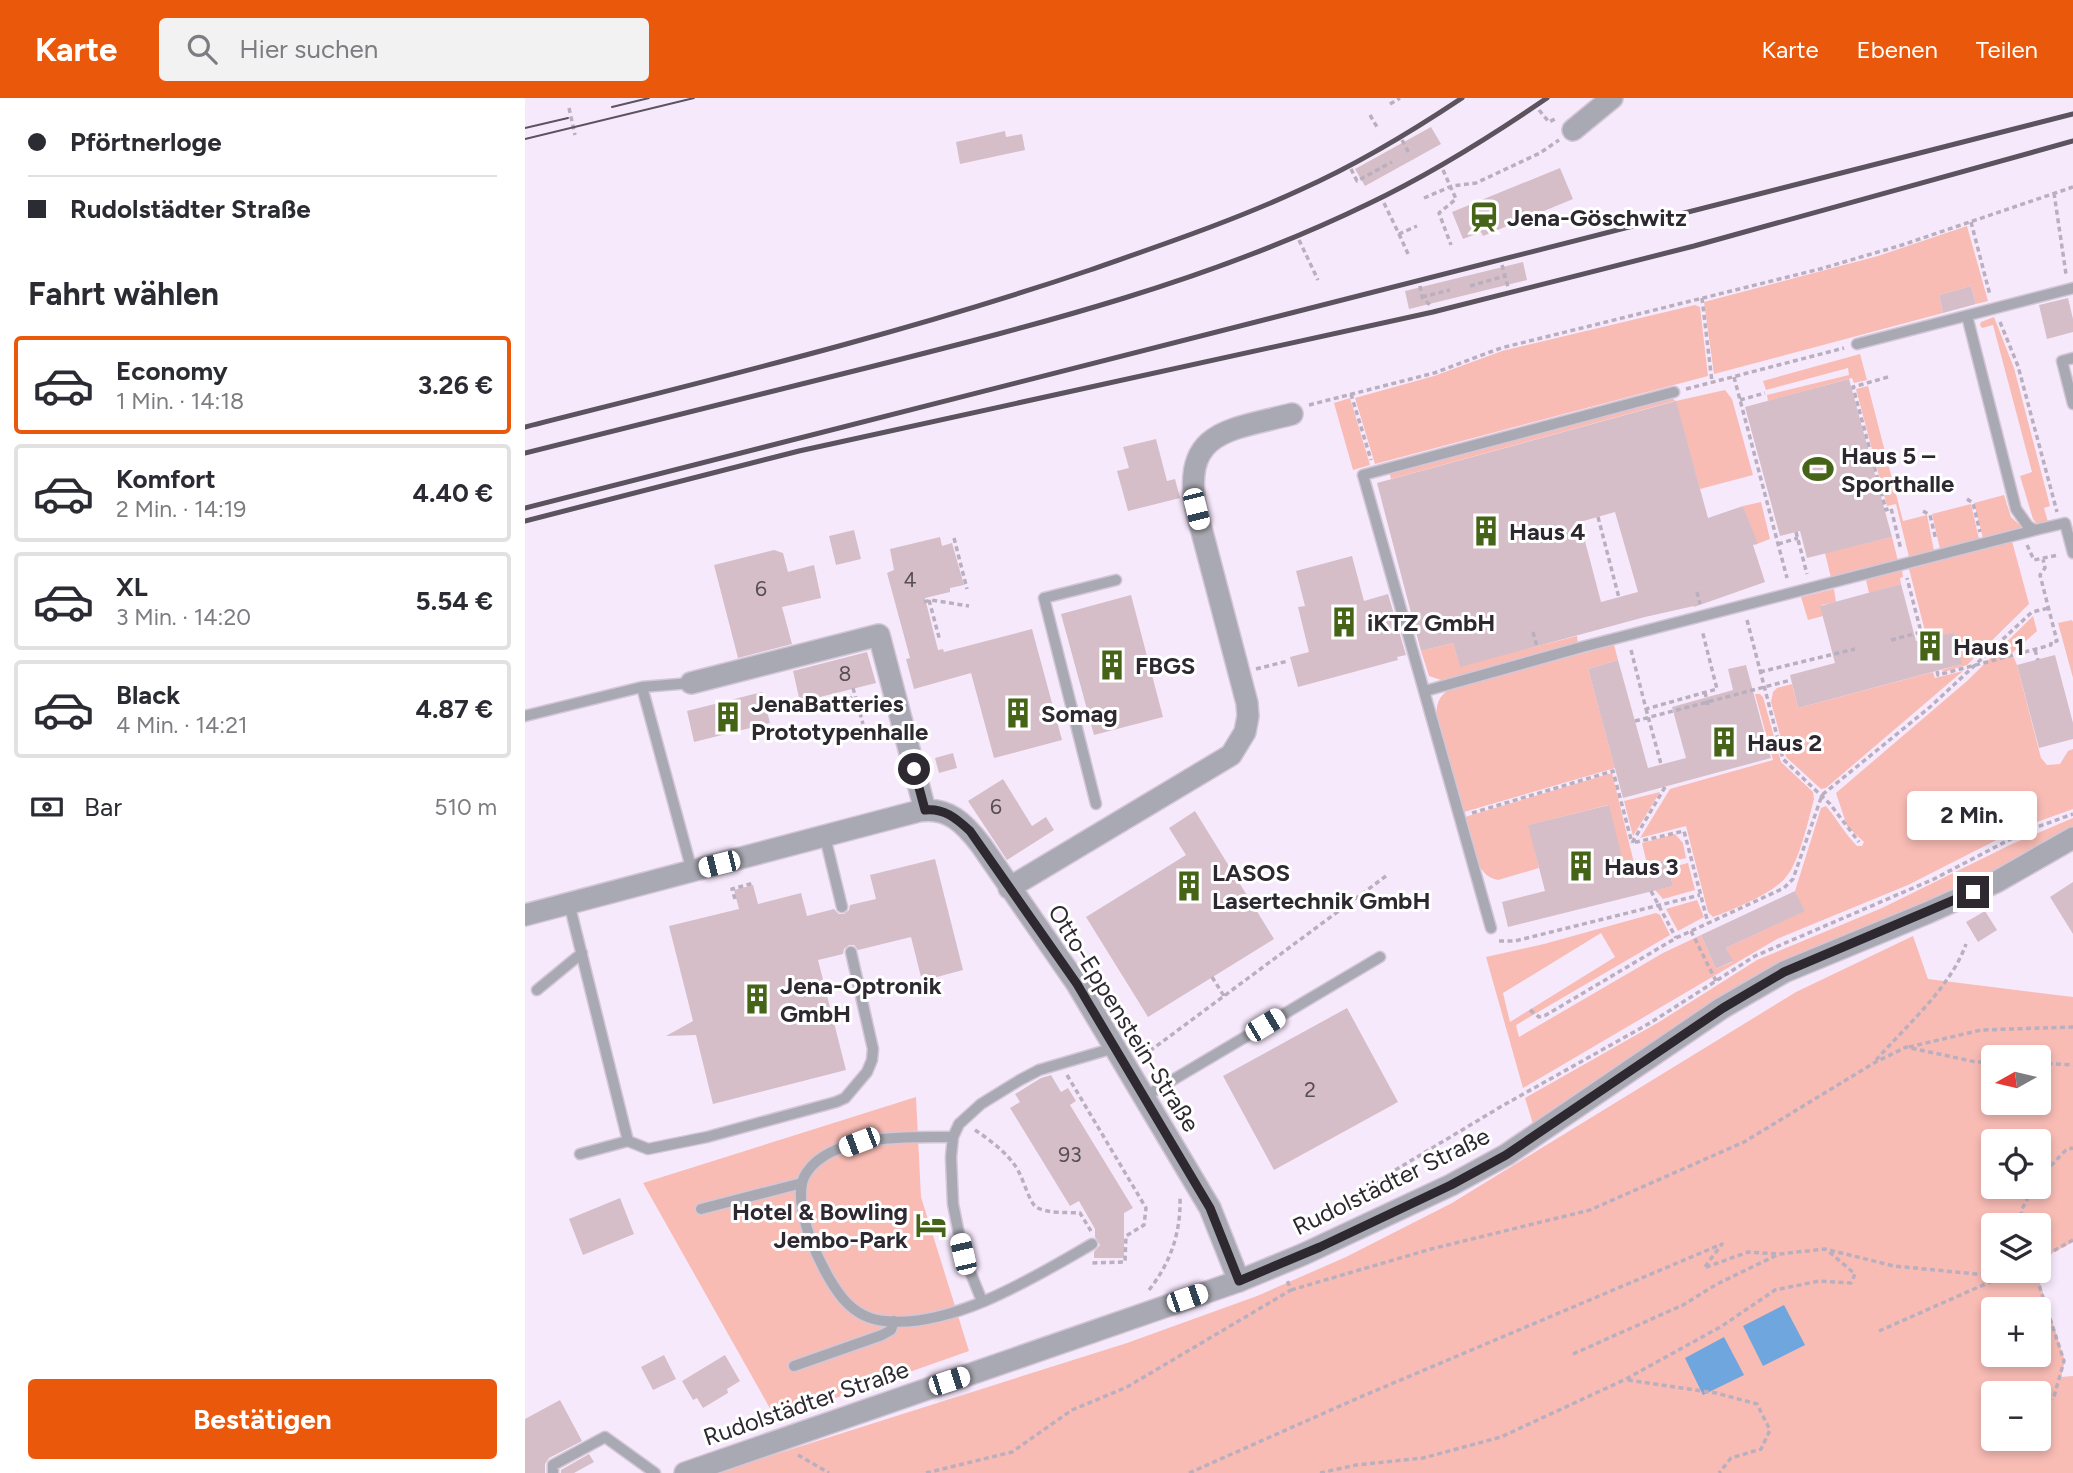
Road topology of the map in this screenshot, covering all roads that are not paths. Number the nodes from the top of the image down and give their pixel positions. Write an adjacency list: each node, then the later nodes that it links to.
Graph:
1 (1612, 98): 2 (street)
2 (1573, 130)
3 (2072, 288): 4 (lane)
4 (1967, 316): 5 (lane); 10 (lane)
5 (1857, 344)
6 (2073, 358): 8 (lane)
7 (1674, 392): 15 (lane)
8 (2073, 404)
9 (1292, 414): 22 (street)
10 (2029, 532): 11 (lane); 15 (lane)
11 (2073, 552)
12 (1116, 580): 17 (lane)
13 (691, 683): 14 (lane); 18 (street)
14 (642, 687): 16 (lane); 21 (lane)
15 (1425, 691): 26 (lane)
16 (525, 716)
17 (1096, 804)
18 (925, 810): 19 (street); 22 (street, Otto-Eppenstein-Straße)
19 (825, 837): 21 (street); 24 (lane)
20 (2072, 839): 39 (street, Rudolstädter Straße)
21 (692, 871): 23 (street)
22 (1009, 888): 31 (street, Otto-Eppenstein-Straße)
23 (569, 904): 25 (street); 28 (lane)
24 (842, 907)
25 (525, 915)
26 (1491, 928)
27 (851, 952): 34 (lane)
28 (582, 953): 30 (lane); 34 (lane)
29 (1380, 957): 32 (lane)
30 (537, 990)
31 (1114, 1048): 32 (street, Otto-Eppenstein-Straße); 33 (lane)
32 (1143, 1097): 39 (street, Otto-Eppenstein-Straße)
33 (953, 1137): 36 (lane); 40 (lane)
34 (628, 1141): 35 (lane)
35 (580, 1154)
36 (802, 1183): 37 (lane); 41 (lane)
37 (701, 1209)
38 (1092, 1244): 40 (lane)
39 (1239, 1281): 45 (street, Rudolstädter Straße)
40 (982, 1301): 41 (lane)
41 (894, 1321): 42 (lane)
42 (794, 1366)
43 (553, 1473): 44 (lane)
44 (655, 1473)
45 (685, 1473)

